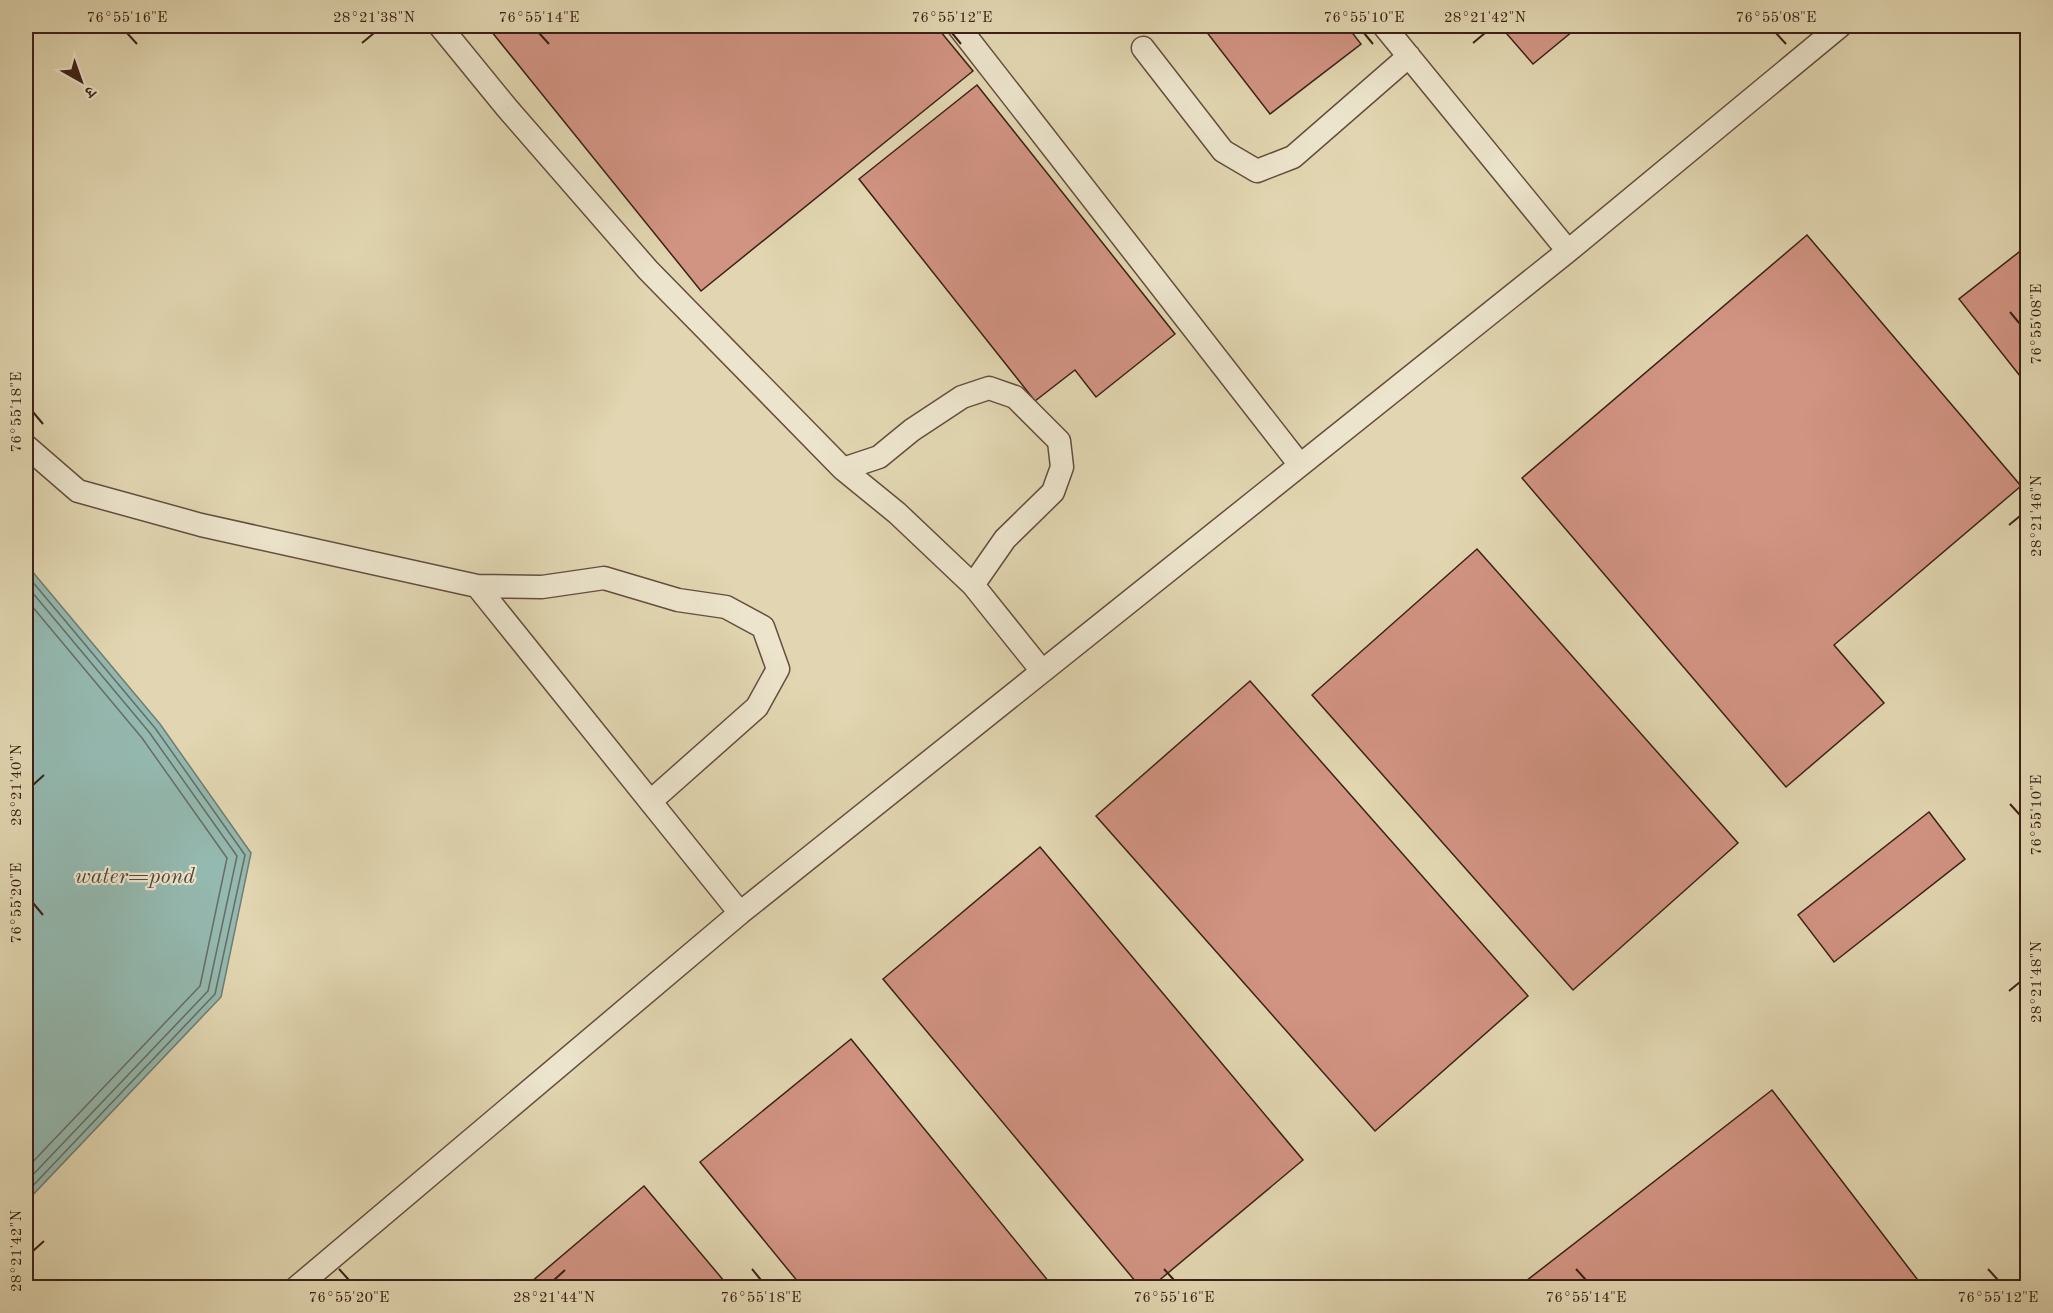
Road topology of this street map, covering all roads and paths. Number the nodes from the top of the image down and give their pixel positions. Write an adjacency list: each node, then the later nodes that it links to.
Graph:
1 (440, 26): 10 (lane)
2 (958, 26): 9 (lane)
3 (1384, 26): 6 (lane)
4 (1839, 26): 7 (lane)
5 (1143, 48): 6 (lane)
6 (1409, 56): 7 (lane)
7 (1568, 251): 9 (lane)
8 (26, 446): 12 (lane)
9 (1300, 465): 13 (lane)
10 (843, 469): 11 (lane); 11 (lane)
11 (973, 585): 13 (lane)
12 (477, 586): 14 (lane); 14 (lane)
13 (1042, 671): 15 (lane)
14 (651, 801): 15 (lane)
15 (740, 913): 16 (lane)
16 (296, 1287)

